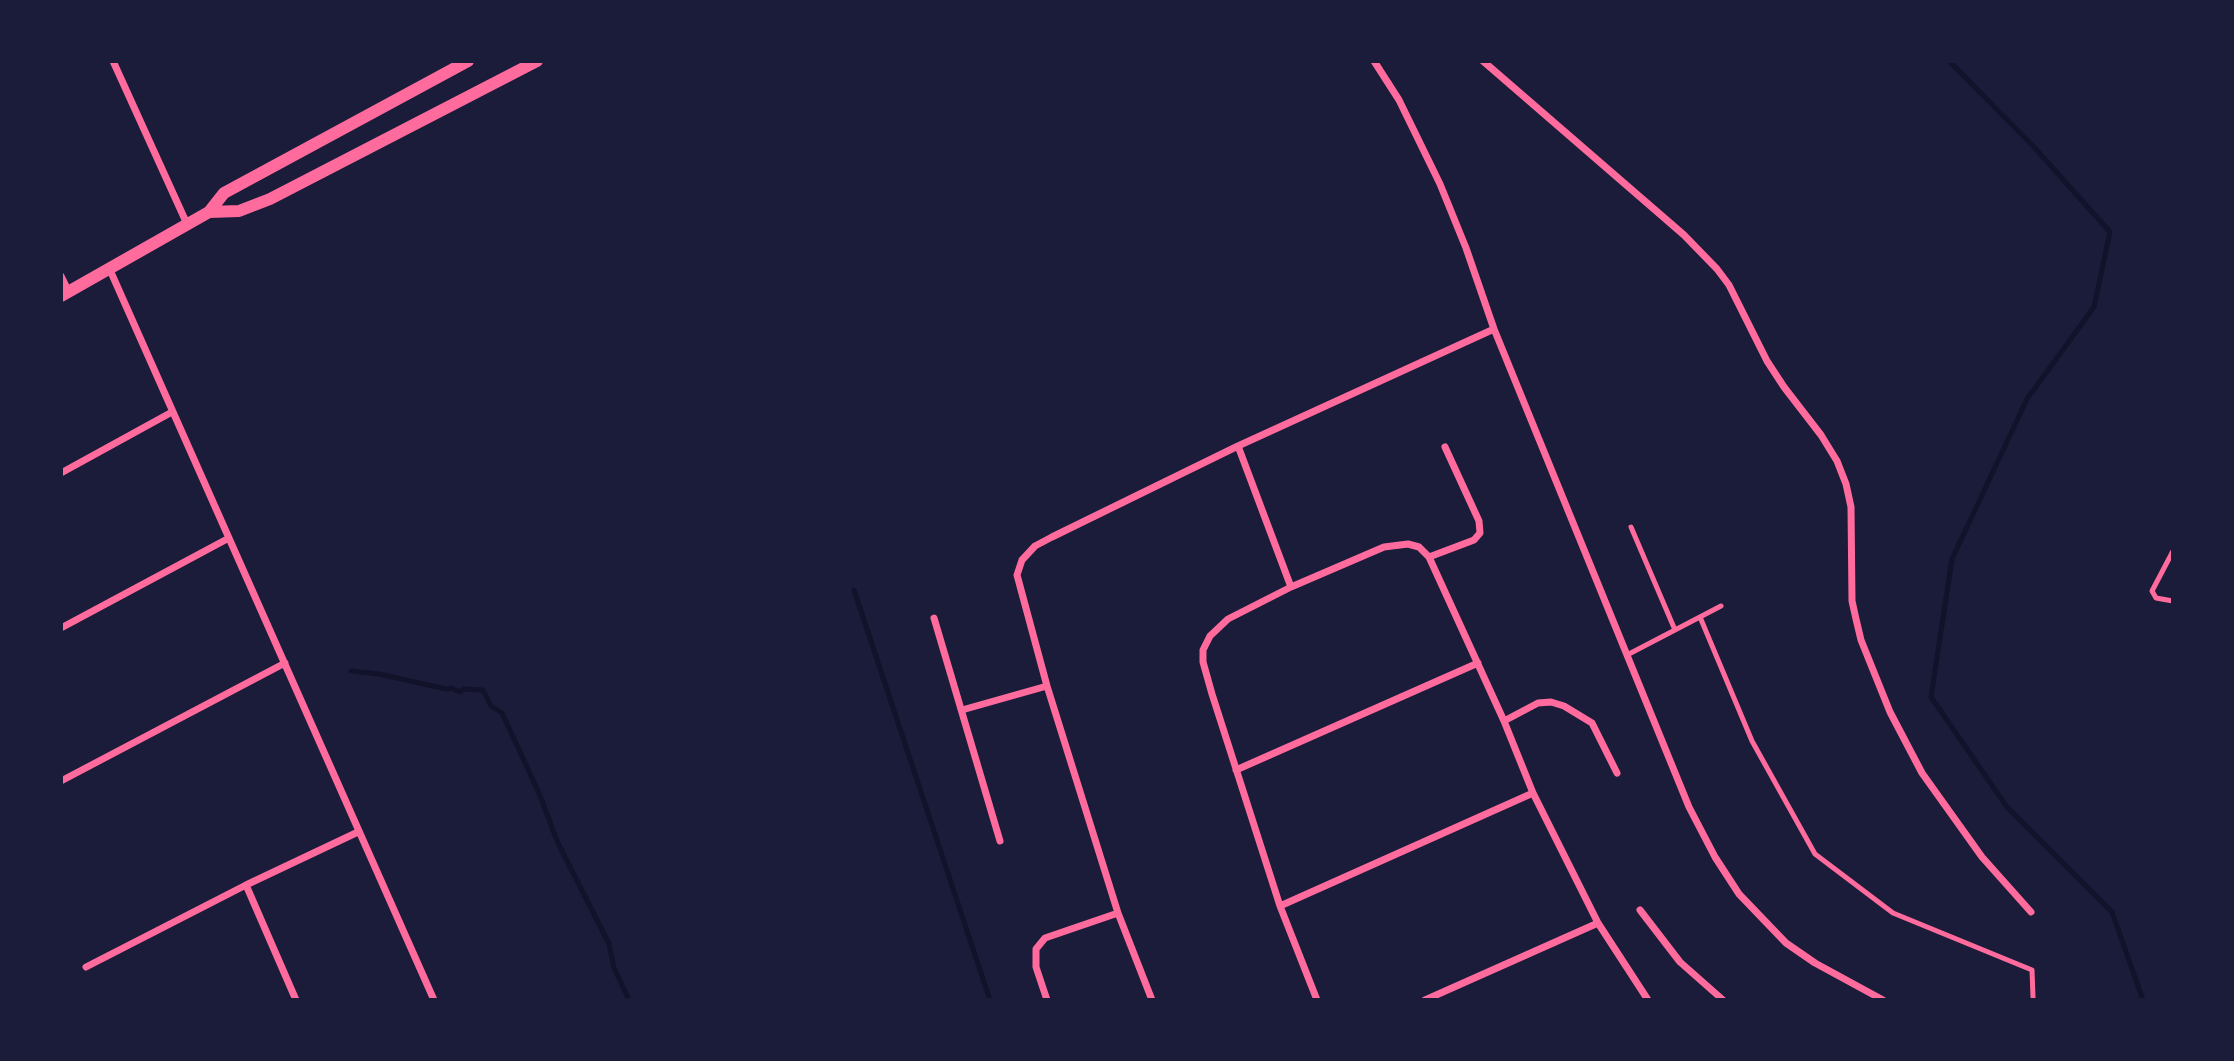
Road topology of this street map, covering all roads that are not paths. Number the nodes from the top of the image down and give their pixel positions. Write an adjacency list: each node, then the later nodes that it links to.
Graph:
1 (113, 61): 7 (street)
2 (468, 61): 6 (street)
3 (537, 61): 6 (street)
4 (1374, 61): 11 (street)
5 (1483, 61): 42 (street)
6 (209, 212): 7 (street)
7 (187, 224): 8 (street)
8 (110, 270): 10 (street); 12 (street)
9 (61, 276): 10 (street)
10 (65, 294)
11 (1494, 329): 13 (street); 27 (street)
12 (172, 412): 15 (street); 17 (street)
13 (1238, 446): 20 (street); 30 (street)
14 (1445, 447): 19 (street)
15 (61, 473)
16 (1631, 527): 26 (lane)
17 (229, 538): 25 (street); 28 (street)
18 (2173, 551): 21 (lane)
19 (1429, 557): 20 (street); 29 (street)
20 (1291, 587): 33 (street)
21 (2173, 601)
22 (1721, 606): 23 (lane)
23 (1700, 617): 26 (lane); 46 (lane)
24 (934, 618): 31 (street)
25 (61, 628)
26 (1675, 630): 27 (lane)
27 (1627, 654): 55 (street)
28 (285, 663): 35 (street); 37 (street)
29 (1478, 663): 32 (street); 33 (street)
30 (1047, 686): 31 (street); 43 (street)
31 (962, 710): 38 (street)
32 (1504, 720): 34 (street); 36 (street)
33 (1236, 770): 40 (street)
34 (1617, 773)
35 (61, 781)
36 (1533, 793): 40 (street); 44 (street)
37 (358, 832): 39 (street); 48 (street)
38 (1000, 841)
39 (246, 886): 45 (street); 47 (street)
40 (1280, 906): 51 (street)
41 (1640, 910): 54 (street)
42 (2031, 912)
43 (1118, 913): 49 (street); 50 (street)
44 (1598, 923): 52 (street); 53 (street)
45 (86, 967)
46 (2033, 998)
47 (296, 1000)
48 (434, 1000)
49 (1047, 1000)
50 (1152, 1000)
51 (1317, 1000)
52 (1425, 1000)
53 (1648, 1000)
54 (1723, 1000)
55 (1883, 1000)

